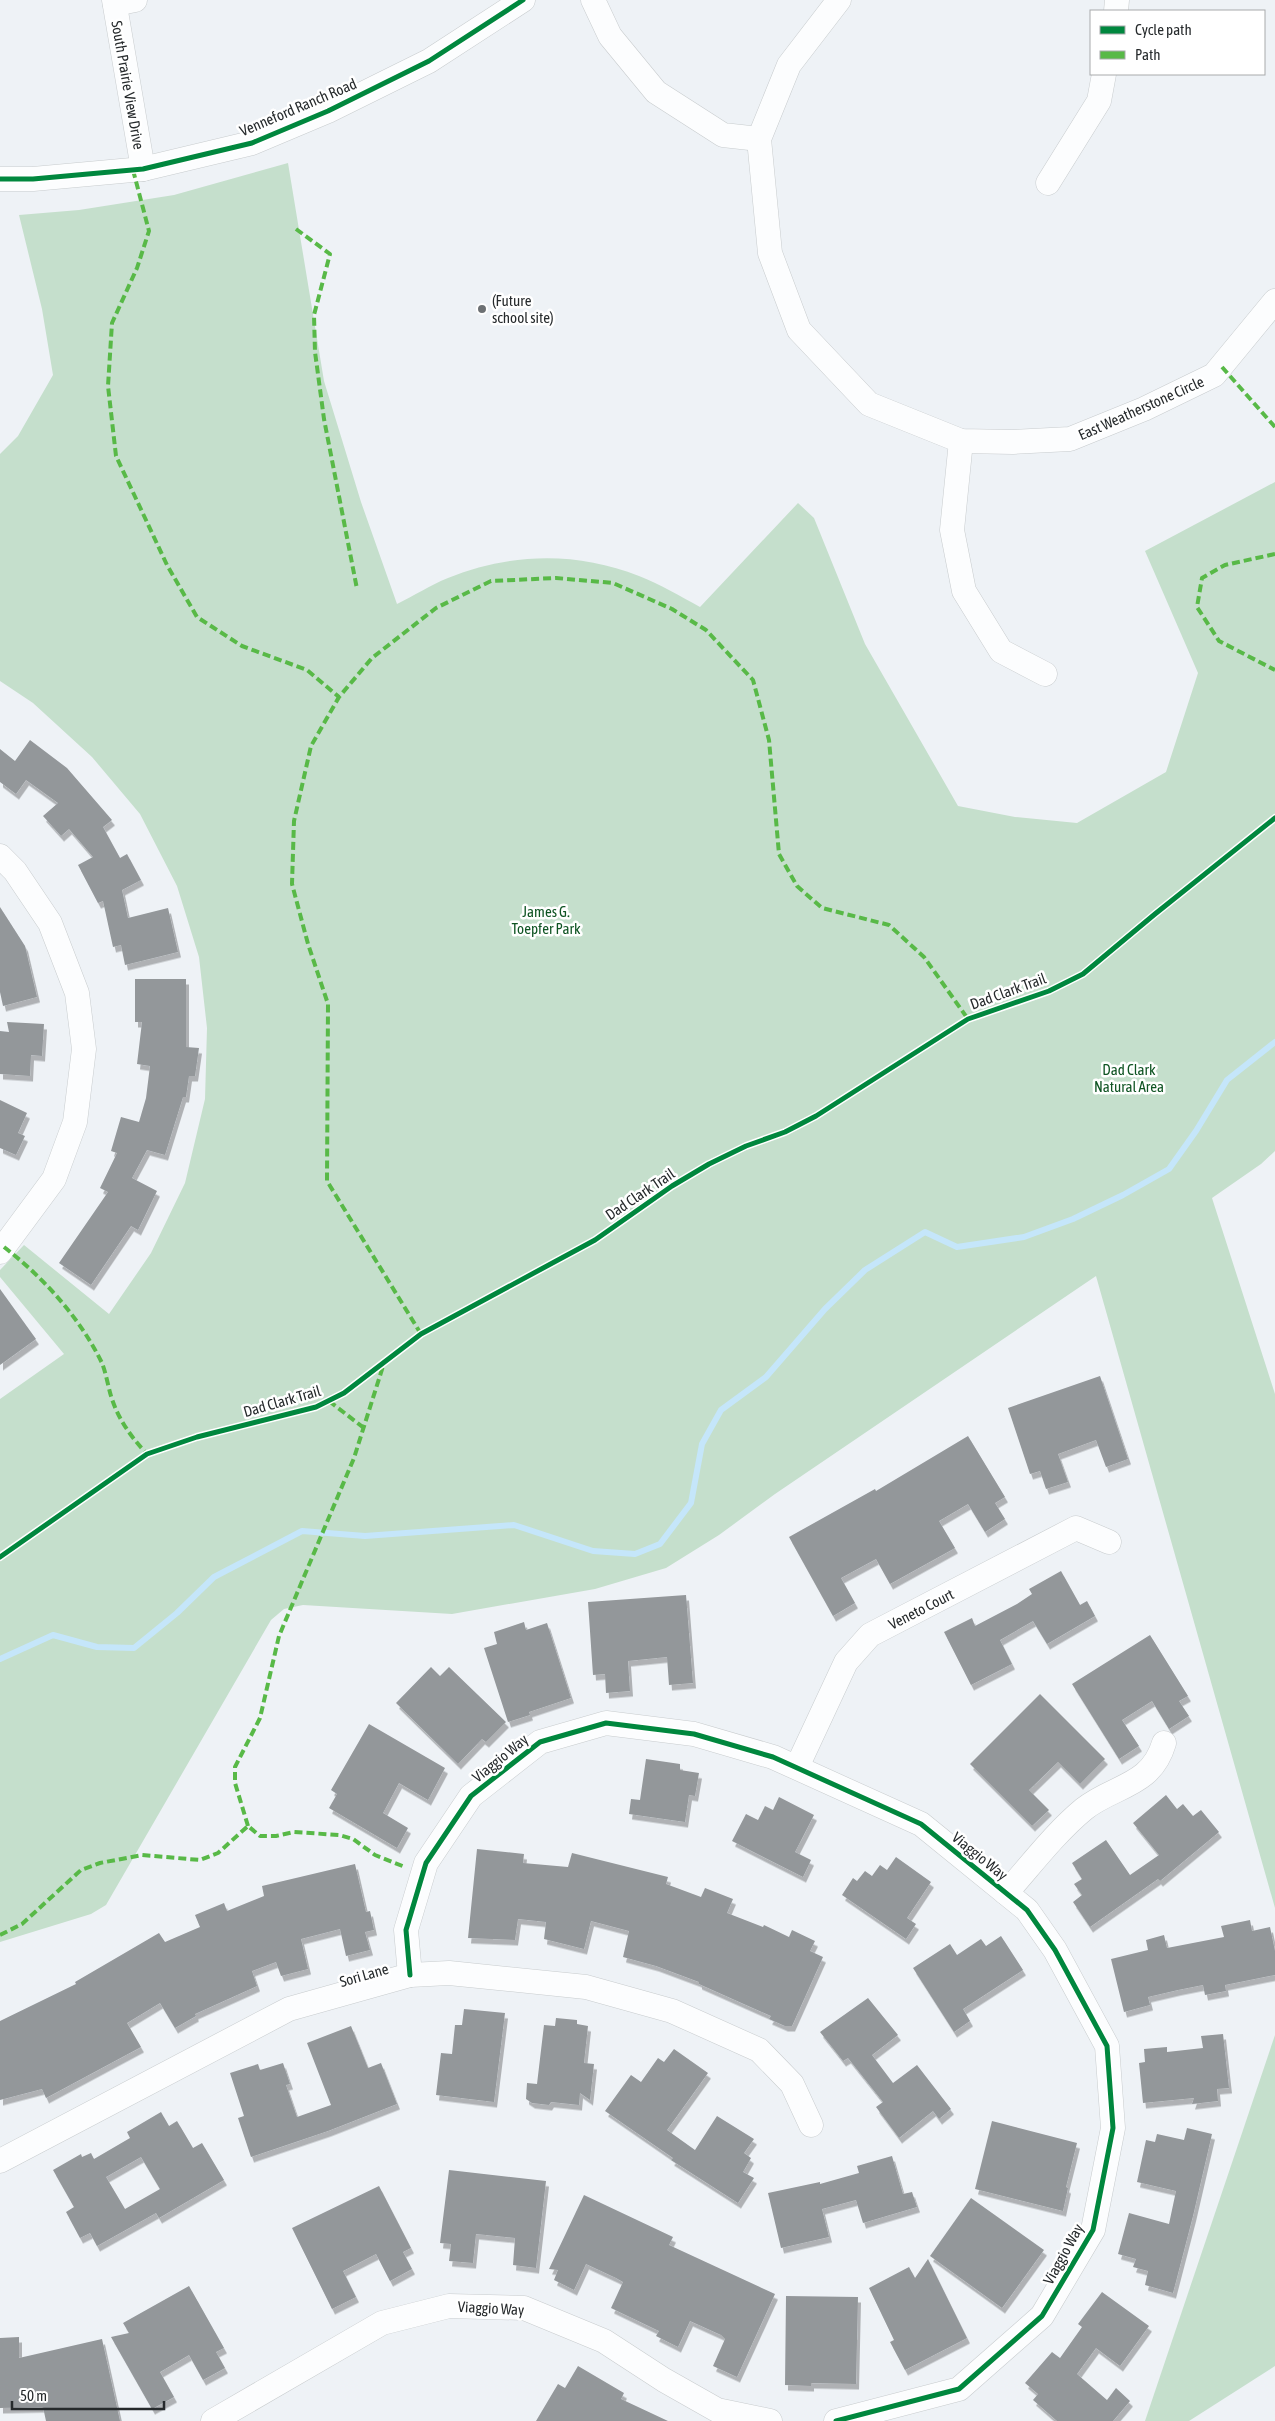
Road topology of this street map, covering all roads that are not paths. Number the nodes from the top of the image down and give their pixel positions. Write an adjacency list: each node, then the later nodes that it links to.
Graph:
1 (523, 0): 7 (street, Venneford Ranch Road)
2 (593, 0): 6 (street)
3 (839, 0): 6 (street, East Weatherstone Circle)
4 (121, 1): 7 (street, South Prairie View Drive)
5 (1104, 75): 9 (street)
6 (759, 140): 11 (street, East Weatherstone Circle)
7 (143, 169): 8 (street, Venneford Ranch Road)
8 (0, 179)
9 (1048, 183)
10 (1275, 301): 11 (street, East Weatherstone Circle)
11 (961, 441): 12 (street)
12 (1045, 674)
13 (0, 856): 14 (street)
14 (0, 1252)
15 (1109, 1542): 17 (street, Veneto Court)
16 (1164, 1743): 18 (street)
17 (797, 1767): 18 (street, Viaggio Way); 19 (street, Viaggio Way)
18 (1006, 1893): 24 (street, Viaggio Way)
19 (410, 1975): 20 (street, Sori Lane); 21 (street, Sori Lane)
20 (811, 2125)
21 (0, 2161)
22 (213, 2421): 23 (street, Viaggio Way)
23 (770, 2421)
24 (836, 2421)

